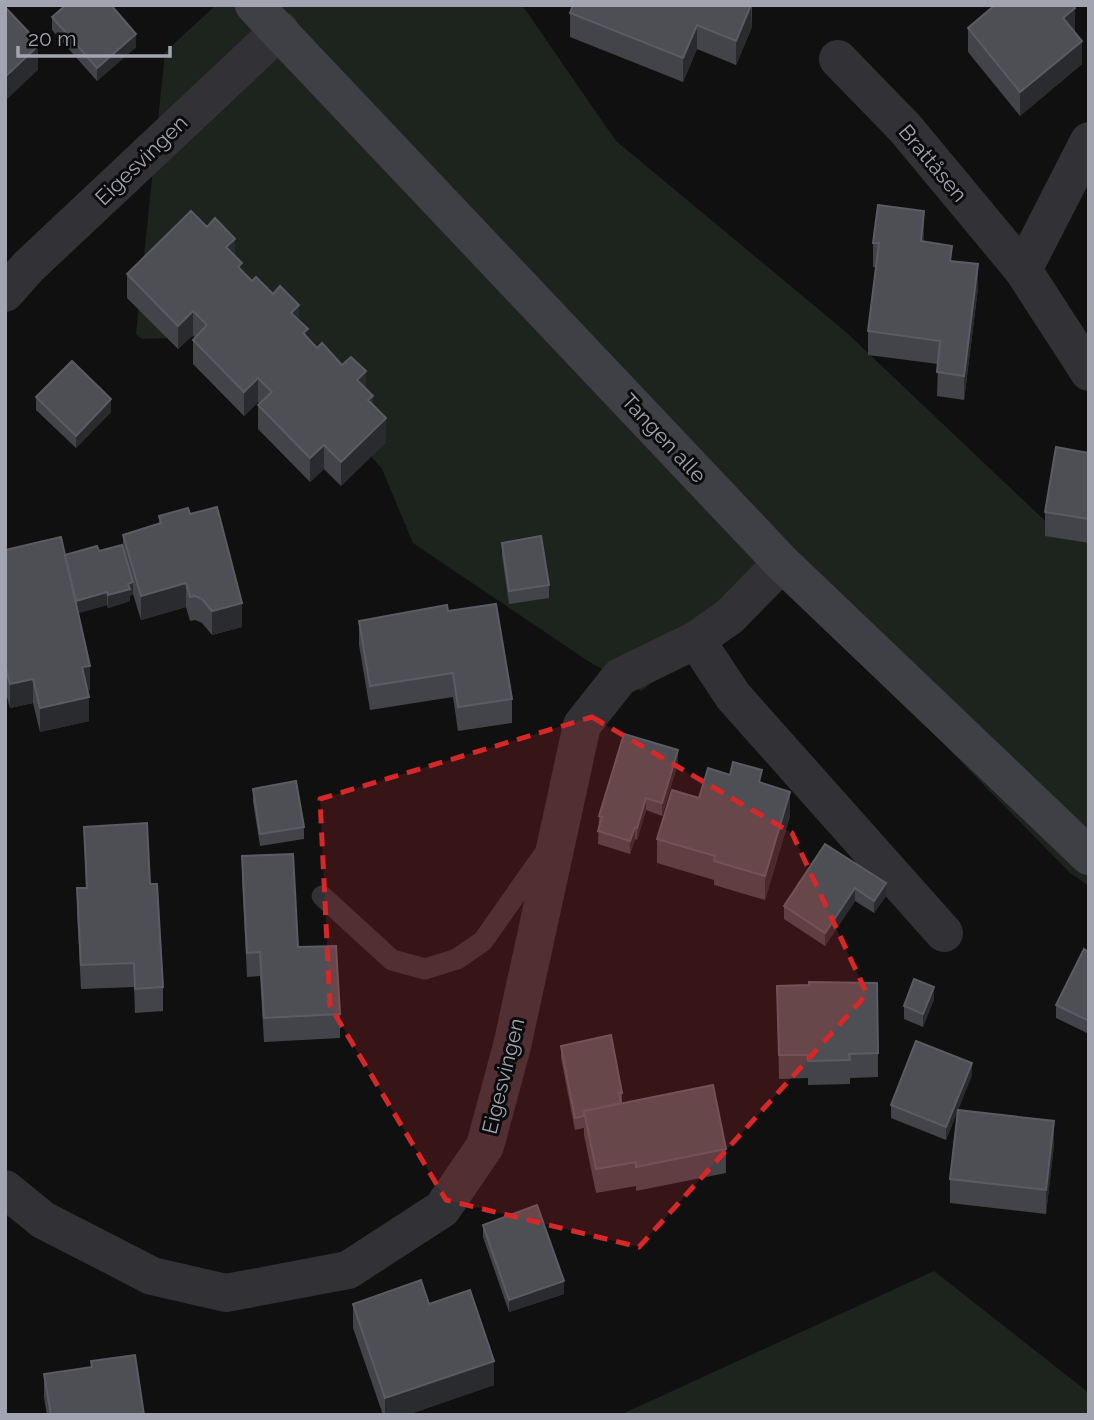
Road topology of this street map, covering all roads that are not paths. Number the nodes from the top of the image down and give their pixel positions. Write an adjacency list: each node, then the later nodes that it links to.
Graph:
1 (267, 18): 5 (street, Eigesvingen); 7 (main road, Tangen alle)
2 (838, 59): 4 (street, Brattåsen)
3 (1089, 141): 4 (street)
4 (1023, 270): 6 (street, Brattåsen)
5 (5, 293)
6 (1089, 372)
7 (782, 563): 8 (street, Eigesvingen); 10 (main road, Tangen alle)
8 (696, 639): 9 (street, Eigesvingen); 12 (street)
9 (557, 835): 11 (lane); 13 (street, Eigesvingen)
10 (1089, 856)
11 (321, 896)
12 (944, 933)
13 (5, 1189)

